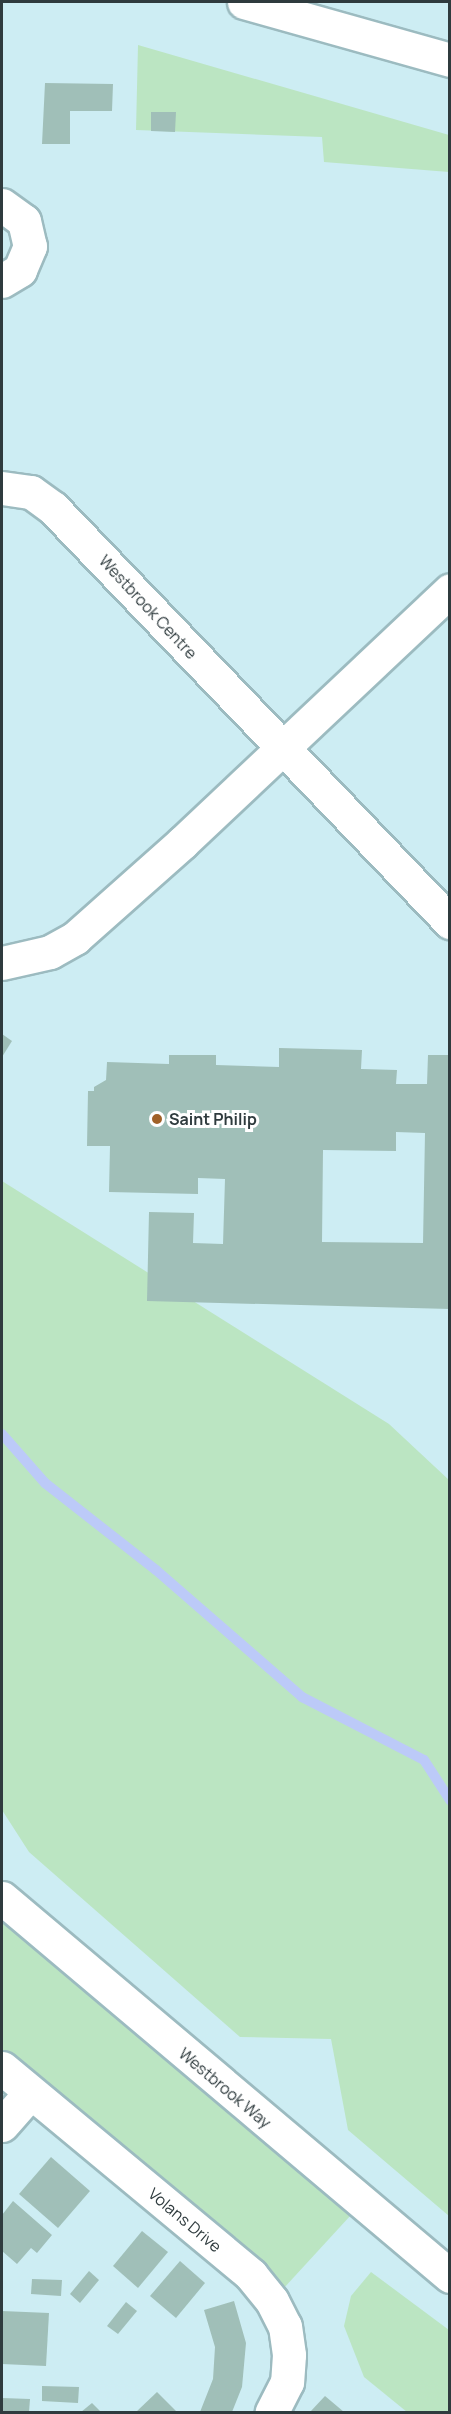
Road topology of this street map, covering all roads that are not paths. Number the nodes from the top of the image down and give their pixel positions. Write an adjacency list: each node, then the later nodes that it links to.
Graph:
1 (244, 2): 2 (street)
2 (299, 9): 3 (street)
3 (450, 60)
4 (2, 205): 5 (street)
5 (2, 282)
6 (2, 488): 8 (street, Westbrook Centre)
7 (450, 590): 8 (street)
8 (284, 748): 9 (street, Westbrook Centre); 10 (street)
9 (450, 922)
10 (2, 963)
11 (2, 1898): 15 (street, Westbrook Way)
12 (2, 2068): 13 (street, Volans Drive)
13 (30, 2093): 14 (street); 16 (street, Volans Drive)
14 (2, 2125)
15 (450, 2277)
16 (273, 2412)

